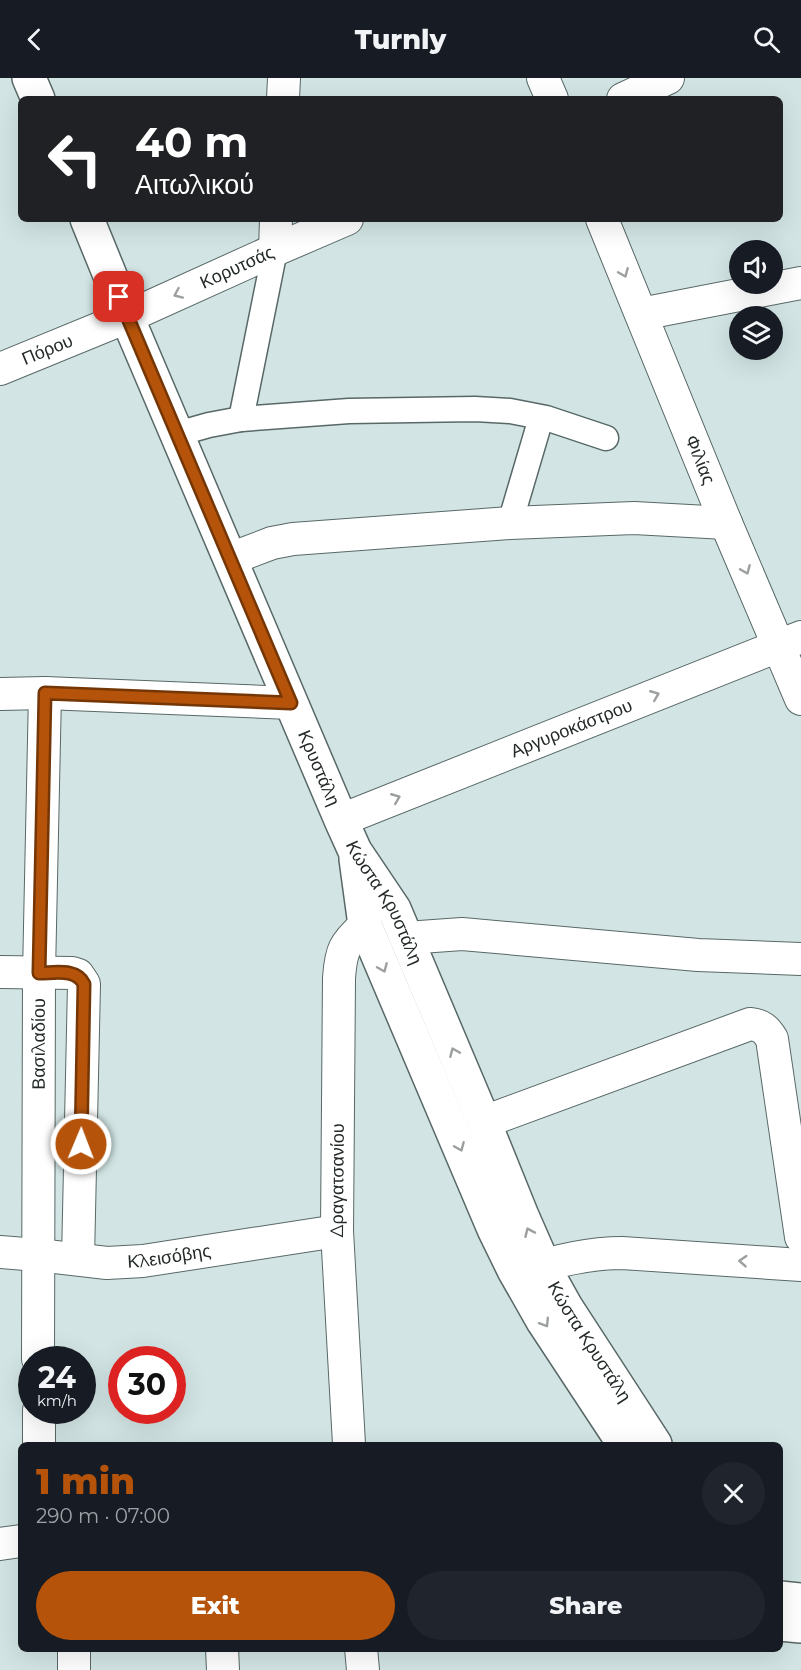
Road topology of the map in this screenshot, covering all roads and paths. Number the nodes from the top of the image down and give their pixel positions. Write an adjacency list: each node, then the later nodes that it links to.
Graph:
1 (29, 78): 5 (street)
2 (284, 78): 6 (street)
3 (543, 78): 7 (street)
4 (668, 78): 8 (street)
5 (37, 96)
6 (283, 96)
7 (551, 96)
8 (629, 96)
9 (88, 222): 16 (street, Κρυστάλη)
10 (276, 222): 13 (street)
11 (340, 222): 13 (street, Κορυτσάς)
12 (603, 222): 15 (street, Φιλίας, one-way to 15)
13 (275, 250): 16 (street, Κορυτσάς, one-way to 16); 19 (street)
14 (801, 283): 15 (street)
15 (641, 315): 23 (street, Φιλίας)
16 (127, 317): 17 (street, Πόρου); 20 (street, Κρυστάλη)
17 (0, 369)
18 (541, 418): 19 (street); 21 (street); 22 (street)
19 (241, 419): 20 (street)
20 (177, 434): 24 (street, Κρυστάλη)
21 (606, 438)
22 (510, 523): 23 (street); 24 (street)
23 (726, 523): 25 (street, Φιλίας, one-way to 25)
24 (230, 559): 29 (street, Κρυστάλη)
25 (790, 642): 28 (street, Φιλίας); 30 (street, Αργυροκάστρου, one-way to 25)
26 (45, 693): 27 (street); 29 (street); 36 (street, Βασιλαδίου)
27 (0, 694)
28 (801, 699)
29 (291, 703): 30 (street, Κρυστάλη)
30 (341, 820): 31 (street, Κρυστάλη)
31 (355, 851): 32 (street, Κώστα Κρυστάλη); 33 (street, Κώστα Κρυστάλη)
32 (365, 925): 38 (street, Δραγατσανίου); 44 (street, Κώστα Κρυστάλη, one-way to 44)
33 (406, 938): 34 (street); 37 (street, Κώστα Κρυστάλη, one-way to 33)
34 (801, 959)
35 (0, 972): 36 (street)
36 (39, 973): 41 (street, Βασιλαδίου); 42 (street)
37 (484, 1122): 39 (street); 44 (street, Κώστα Κρυστάλη, one-way to 37)
38 (337, 1231): 42 (street, Κλεισόβης); 48 (street, Δραγατσανίου)
39 (801, 1237)
40 (0, 1252): 41 (street, Κλεισόβης)
41 (38, 1255): 42 (street, Κλεισόβης); 45 (street, Βασιλαδίου)
42 (78, 1259)
43 (801, 1265): 44 (street, one-way to 44)
44 (530, 1270): 49 (street, Κώστα Κρυστάλη, one-way to 49); 50 (street, Κώστα Κρυστάλη)
45 (38, 1346)
46 (39, 1424): 47 (street)
47 (39, 1442)
48 (349, 1442)
49 (623, 1442)
50 (654, 1442)
51 (18, 1541): 52 (street)
52 (0, 1544)
53 (783, 1598): 54 (street)
54 (801, 1600)
55 (783, 1624): 56 (street)
56 (801, 1626)
57 (74, 1652): 60 (street)
58 (222, 1652): 61 (street)
59 (361, 1652): 62 (street)
60 (74, 1670)
61 (223, 1670)
62 (363, 1670)

